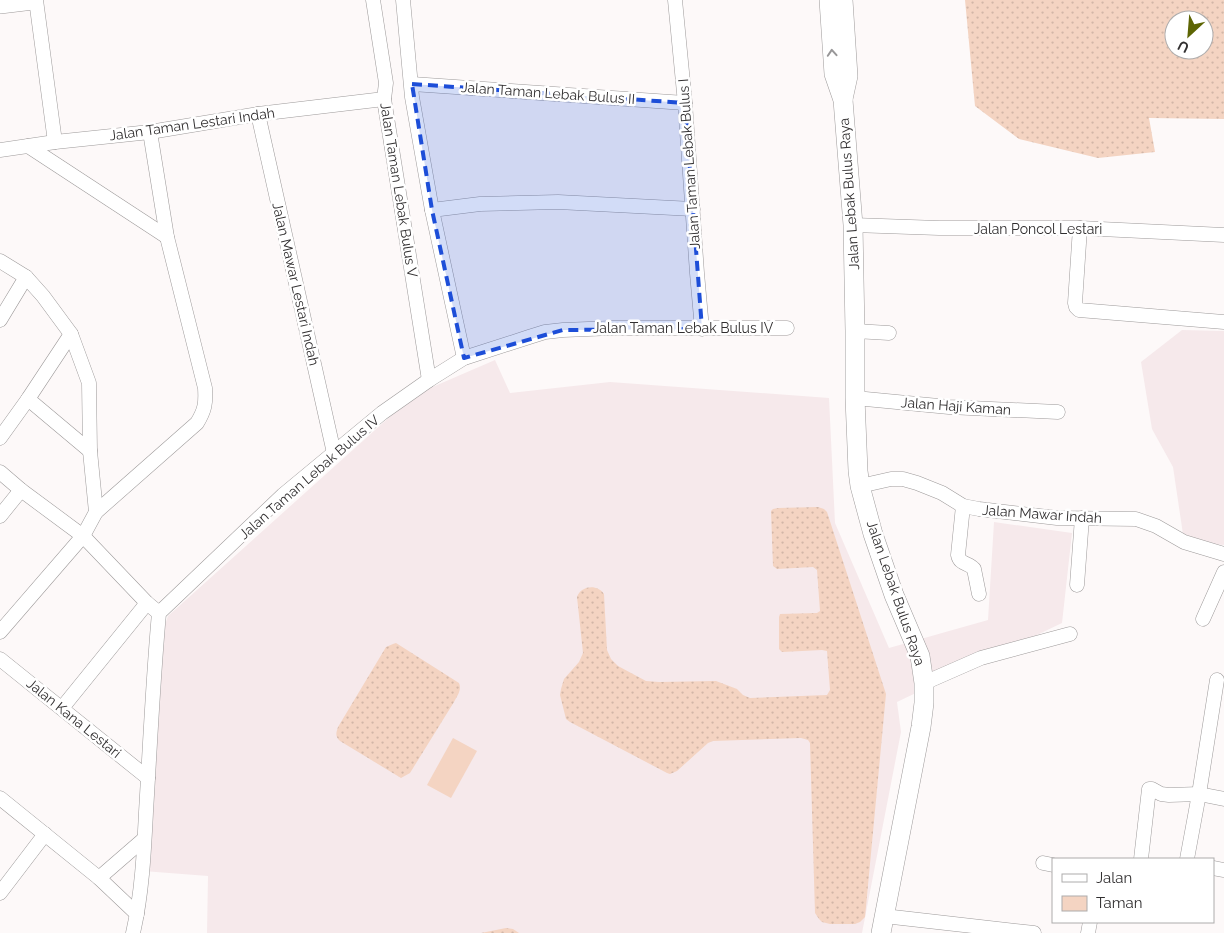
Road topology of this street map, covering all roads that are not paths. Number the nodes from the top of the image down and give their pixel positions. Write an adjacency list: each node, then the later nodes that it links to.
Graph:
1 (34, 0): 7 (main road); 14 (street)
2 (373, 0): 9 (street, Jalan Taman Lebak Bulus V)
3 (402, 0): 8 (street, Jalan Taman Lebak Bulus V)
4 (675, 0): 11 (street, Jalan Taman Lebak Bulus I)
5 (829, 0): 10 (main road, Jalan Lebak Bulus Raya, one-way to 5)
6 (844, 0): 10 (main road, Jalan Lebak Bulus Raya)
7 (0, 4)
8 (412, 84): 11 (street, Jalan Taman Lebak Bulus II); 18 (street, Jalan Taman Lebak Bulus V)
9 (384, 99): 12 (street, Jalan Taman Lestari Indah); 33 (street, Jalan Taman Lebak Bulus V)
10 (843, 100): 19 (main road, Jalan Lebak Bulus Raya)
11 (685, 103): 17 (street, Jalan Taman Lebak Bulus I)
12 (258, 114): 13 (street, Jalan Taman Lestari Indah); 39 (street, Jalan Mawar Lestari Indah)
13 (150, 132): 14 (street, Jalan Taman Lestari Indah); 22 (street)
14 (55, 142): 15 (street, Jalan Taman Lestari Indah)
15 (28, 146): 16 (street, Jalan Taman Lestari Indah); 22 (street)
16 (0, 150)
17 (693, 209): 18 (street); 27 (street, Jalan Taman Lebak Bulus I)
18 (432, 210): 32 (street, Jalan Taman Lebak Bulus V)
19 (853, 225): 20 (street, Jalan Poncol Lestari); 29 (main road, Jalan Lebak Bulus Raya)
20 (1080, 228): 21 (street, Jalan Poncol Lestari); 26 (street)
21 (1224, 235)
22 (167, 237): 44 (street)
23 (0, 261): 24 (street)
24 (26, 277): 25 (street); 31 (street)
25 (0, 320)
26 (1224, 322)
27 (702, 328): 28 (street, Jalan Taman Lebak Bulus IV); 32 (street, Jalan Taman Lebak Bulus IV)
28 (786, 328)
29 (855, 331): 30 (street); 34 (main road, Jalan Lebak Bulus Raya)
30 (889, 333)
31 (71, 334): 35 (street); 38 (street)
32 (464, 358): 33 (street, Jalan Taman Lebak Bulus IV)
33 (429, 380): 39 (street, Jalan Taman Lebak Bulus IV)
34 (855, 398): 36 (street, Jalan Haji Kaman); 41 (main road, Jalan Lebak Bulus Raya)
35 (28, 399): 37 (street); 38 (street)
36 (1058, 412)
37 (0, 438)
38 (90, 451): 44 (street)
39 (334, 453): 53 (street, Jalan Taman Lebak Bulus IV)
40 (0, 472): 42 (street)
41 (860, 486): 43 (street, Jalan Mawar Indah); 59 (main road, Jalan Lebak Bulus Raya)
42 (21, 490): 45 (street); 47 (street)
43 (964, 506): 46 (street, Jalan Mawar Indah); 51 (street)
44 (96, 512): 47 (street)
45 (0, 516)
46 (1082, 518): 48 (street, Jalan Mawar Indah); 50 (street)
47 (83, 536): 52 (street); 55 (street)
48 (1224, 554)
49 (1224, 572): 54 (street)
50 (1077, 585)
51 (979, 594)
52 (147, 603): 53 (street); 60 (street)
53 (160, 613): 61 (street)
54 (1203, 619)
55 (0, 632)
56 (1070, 634): 59 (street)
57 (0, 659): 60 (street, Jalan Kana Lestari)
58 (1217, 680): 62 (street)
59 (924, 683): 72 (main road, Jalan Lebak Bulus Raya)
60 (62, 708): 61 (street, Jalan Kana Lestari)
61 (148, 778): 66 (street)
62 (1199, 794): 64 (street); 67 (street); 68 (street)
63 (0, 798): 65 (street)
64 (1224, 799)
65 (45, 834): 69 (street); 70 (street)
66 (144, 839): 69 (street); 71 (street)
67 (1141, 858)
68 (1187, 858)
69 (99, 878): 71 (street)
70 (0, 893)
71 (137, 914): 73 (street)
72 (882, 924): 74 (street)
73 (132, 933)
74 (1034, 933)

